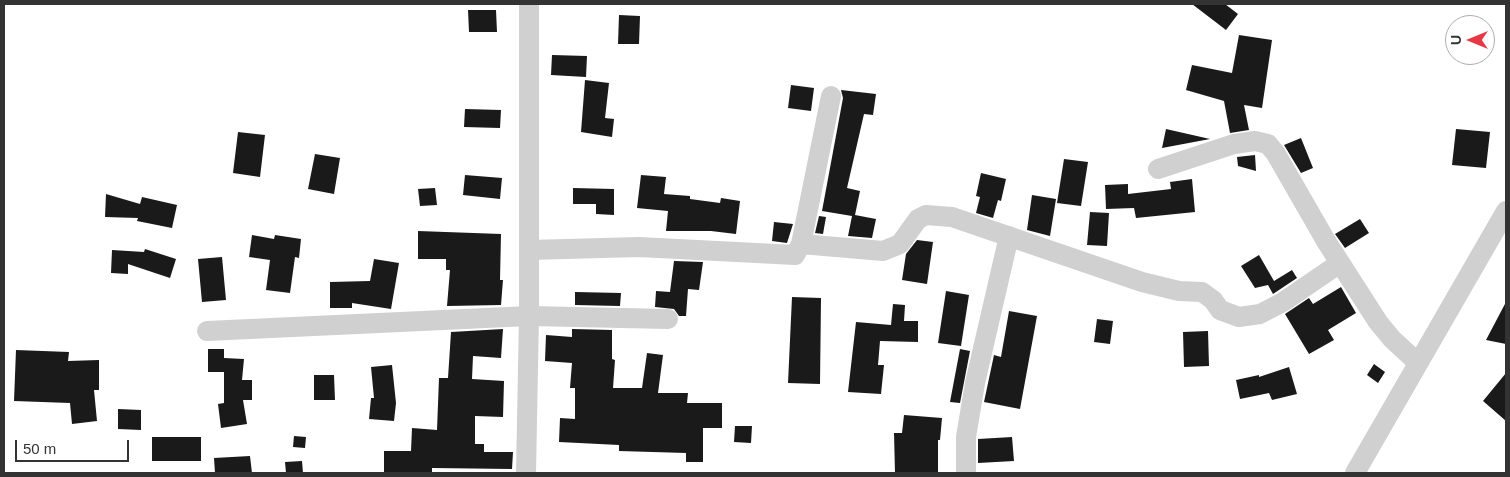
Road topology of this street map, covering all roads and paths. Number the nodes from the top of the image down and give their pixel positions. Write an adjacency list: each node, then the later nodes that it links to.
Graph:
1 (530, 4): 7 (street)
2 (831, 96): 6 (street)
3 (1158, 169): 8 (street)
4 (1506, 211): 12 (street)
5 (1009, 236): 6 (street); 8 (street); 14 (street)
6 (801, 244): 7 (street)
7 (529, 250): 9 (street)
8 (1340, 263): 12 (street)
9 (529, 316): 10 (street); 11 (street); 13 (street)
10 (668, 319)
11 (207, 331)
12 (1418, 362): 15 (street)
13 (526, 473)
14 (966, 473)
15 (1355, 473)

